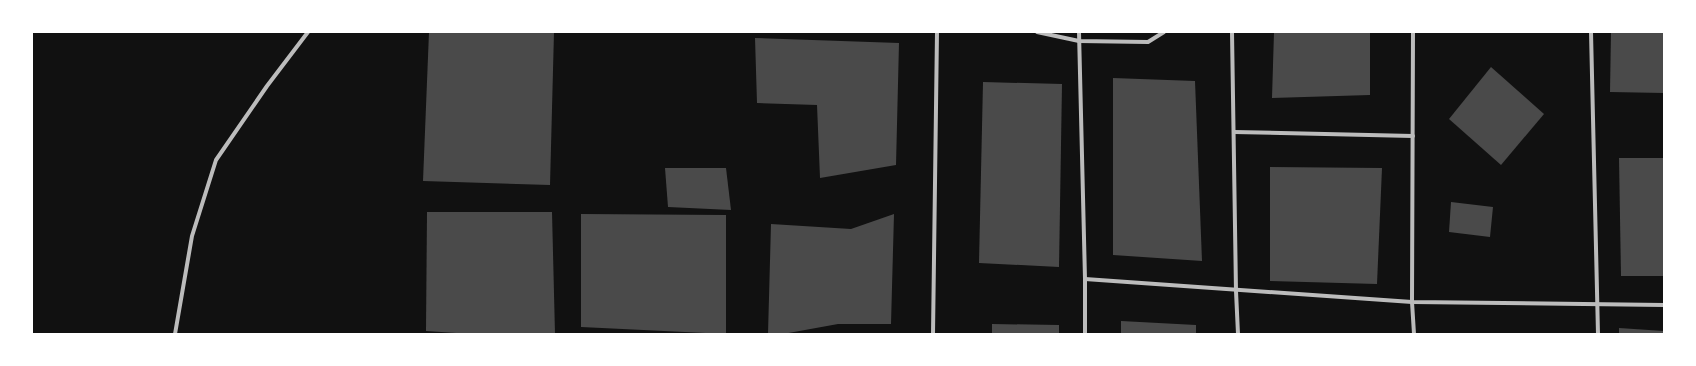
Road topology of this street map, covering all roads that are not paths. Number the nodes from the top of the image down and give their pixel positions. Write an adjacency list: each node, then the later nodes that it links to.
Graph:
1 (308, 32): 17 (street)
2 (937, 32): 18 (street)
3 (1037, 32): 9 (street)
4 (1079, 32): 9 (street)
5 (1164, 32): 9 (street)
6 (1232, 32): 10 (street)
7 (1413, 32): 11 (street)
8 (1590, 32): 15 (street)
9 (1079, 41): 12 (street)
10 (1234, 132): 11 (street); 13 (street)
11 (1413, 136): 14 (street)
12 (1086, 279): 13 (street); 19 (street)
13 (1236, 291): 14 (street); 20 (street)
14 (1412, 302): 15 (street); 21 (street)
15 (1599, 305): 16 (street); 22 (street)
16 (1664, 305)
17 (175, 334)
18 (933, 334)
19 (1085, 334)
20 (1238, 334)
21 (1414, 334)
22 (1598, 334)

